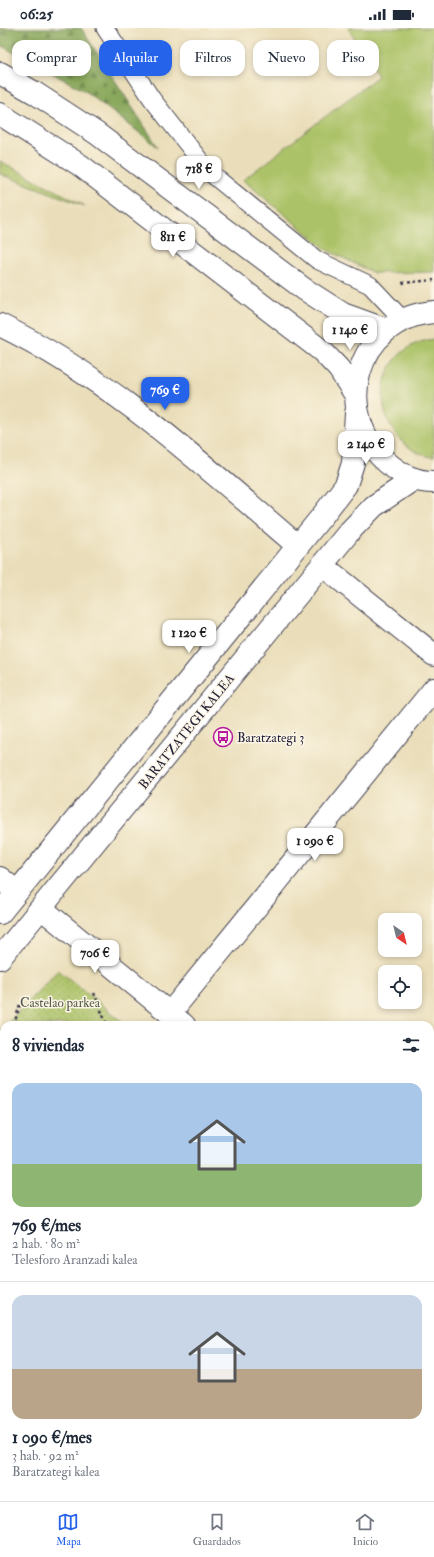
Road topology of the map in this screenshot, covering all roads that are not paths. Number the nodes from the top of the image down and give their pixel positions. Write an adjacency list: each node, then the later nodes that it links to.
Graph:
1 (105, 28): 6 (lane)
2 (0, 74): 6 (main road)
3 (0, 114): 7 (main road)
4 (434, 312): 6 (main road)
5 (0, 325): 9 (main road)
6 (395, 325): 7 (main road)
7 (356, 403): 8 (main road); 9 (main road)
8 (424, 481): 10 (main road, BARATZATEGI KALEA)
9 (298, 546): 14 (main road)
10 (322, 565): 11 (main road); 15 (main road, BARATZATEGI KALEA)
11 (434, 655)
12 (434, 689): 19 (main road)
13 (0, 878): 14 (main road)
14 (17, 892): 16 (main road); 17 (main road)
15 (41, 908): 18 (main road, BARATZATEGI KALEA); 19 (main road)
16 (0, 913)
17 (0, 937)
18 (0, 958)
19 (177, 1019)

